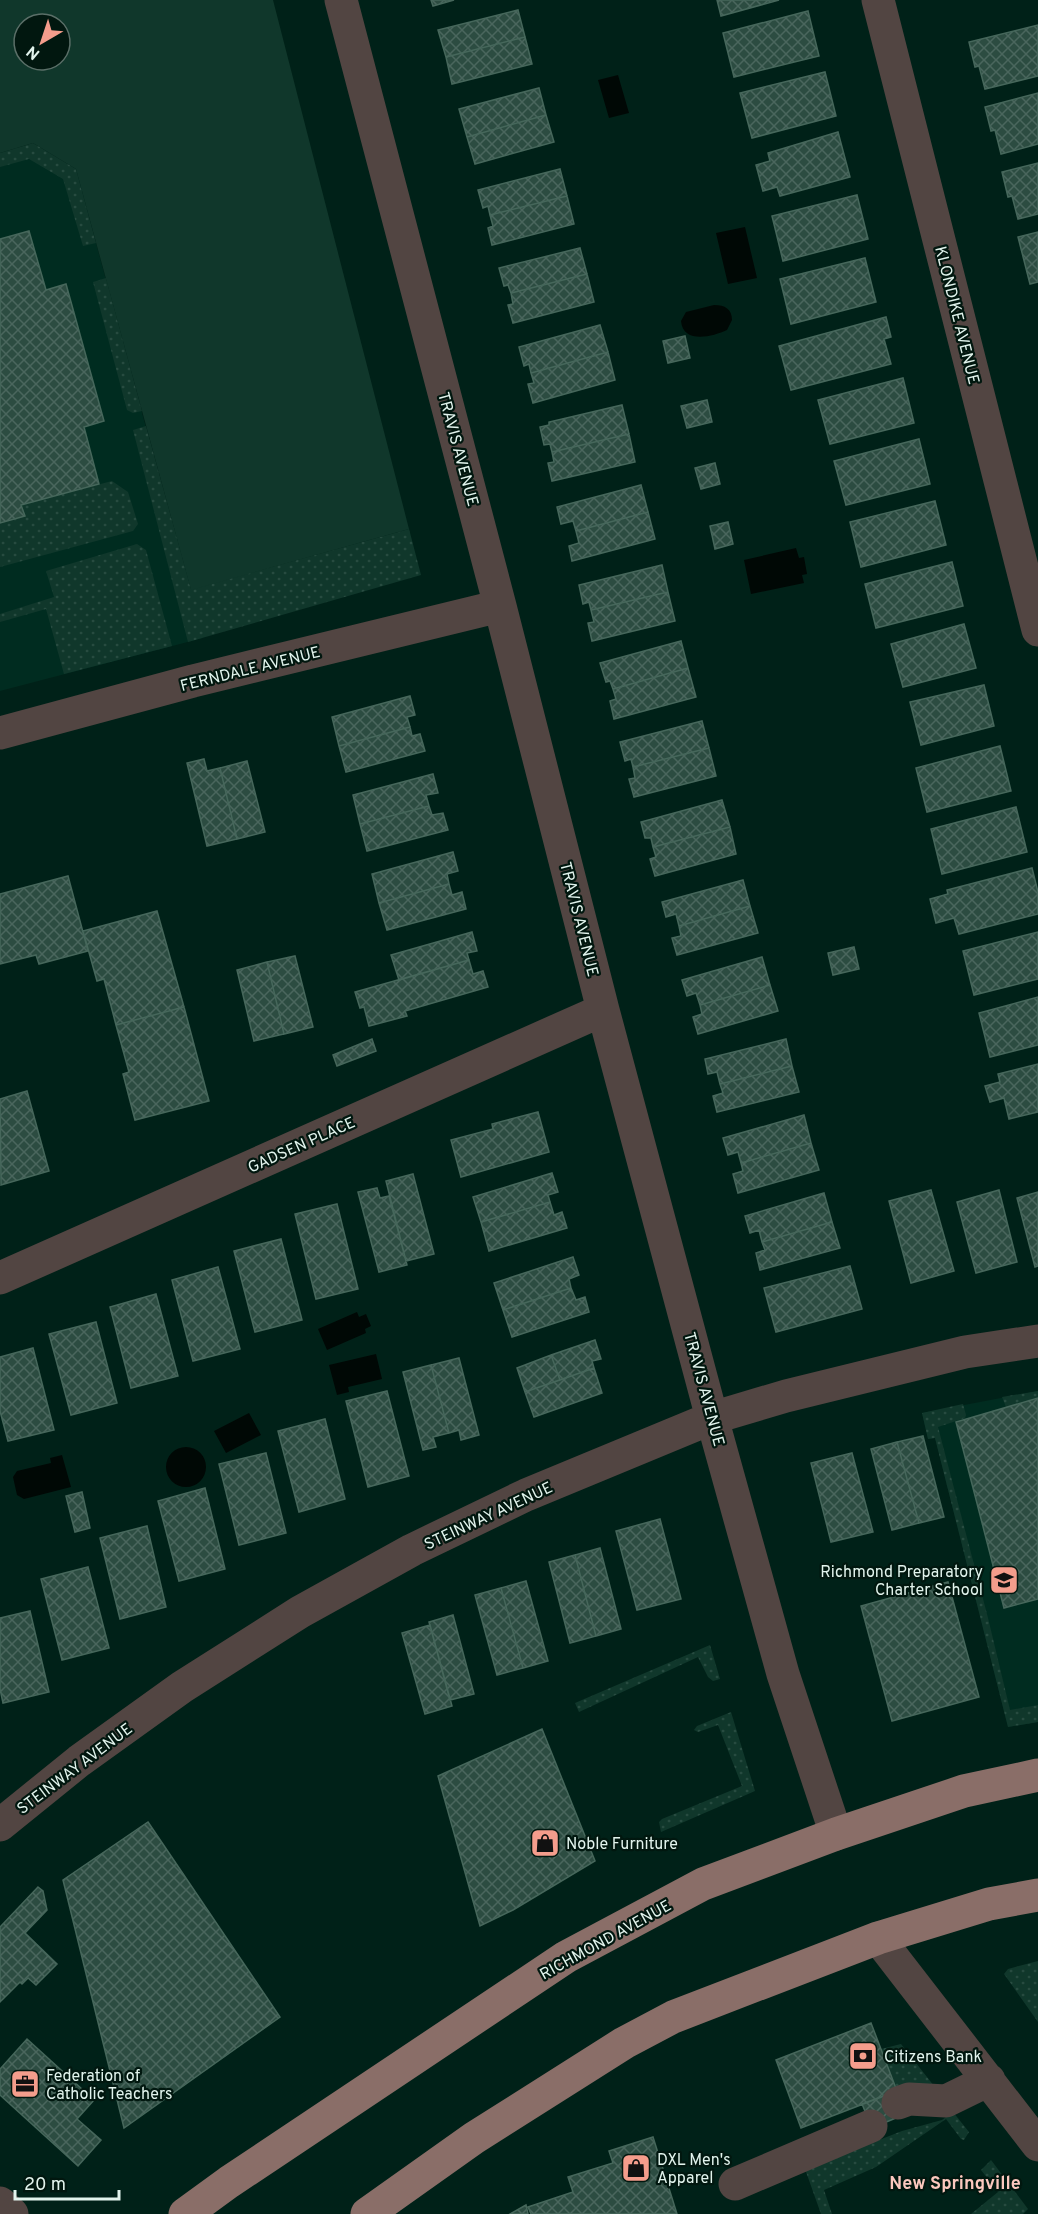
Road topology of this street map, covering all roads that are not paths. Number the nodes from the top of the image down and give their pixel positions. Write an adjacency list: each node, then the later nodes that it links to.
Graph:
1 (341, 0): 3 (street, TRAVIS AVENUE)
2 (880, 0): 4 (street, KLONDIKE AVENUE)
3 (500, 606): 5 (street, FERNDALE AVENUE); 6 (street, TRAVIS AVENUE)
4 (1038, 630)
5 (0, 733)
6 (603, 1010): 7 (street, GADSEN PLACE); 9 (street, TRAVIS AVENUE)
7 (0, 1278)
8 (1038, 1341): 9 (street, STEINWAY AVENUE)
9 (712, 1418): 11 (street, STEINWAY AVENUE); 12 (street, TRAVIS AVENUE)
10 (1038, 1775): 12 (main road, RICHMOND AVENUE)
11 (0, 1825)
12 (836, 1834): 22 (main road, RICHMOND AVENUE)
13 (1038, 1894): 14 (main road)
14 (878, 1938): 15 (street); 23 (main road)
15 (988, 2080): 16 (street); 18 (street)
16 (900, 2109)
17 (869, 2120): 19 (street)
18 (1038, 2145)
19 (732, 2176)
20 (0, 2203): 21 (street)
21 (12, 2214)
22 (185, 2214)
23 (367, 2214)

